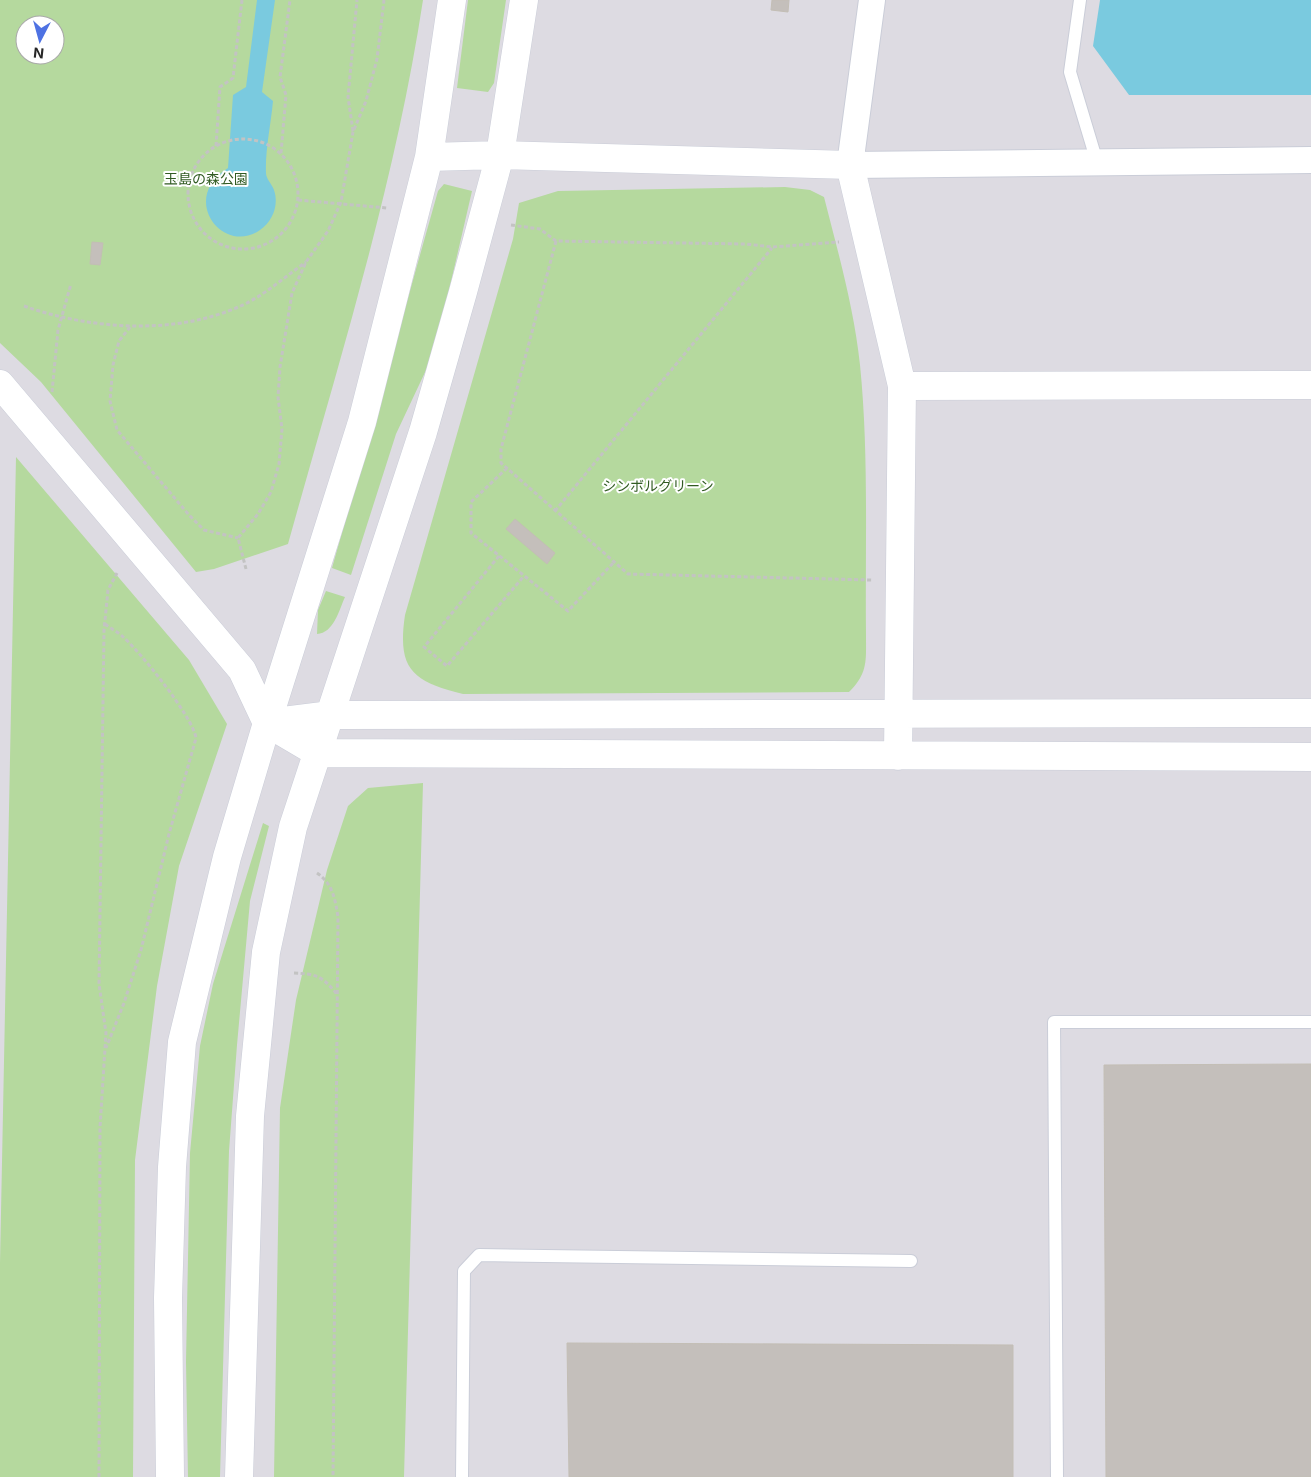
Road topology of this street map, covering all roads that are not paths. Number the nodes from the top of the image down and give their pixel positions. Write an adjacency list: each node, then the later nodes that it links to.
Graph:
1 (452, 0): 6 (street)
2 (524, 0): 5 (street)
3 (872, 0): 9 (street)
4 (1080, 0): 8 (lane)
5 (500, 155): 6 (street); 9 (street); 14 (street)
6 (429, 157): 16 (street)
7 (1311, 160): 8 (street)
8 (1097, 162): 9 (street)
9 (850, 165): 12 (street)
10 (0, 384): 16 (street)
11 (1311, 385): 12 (street)
12 (902, 386): 15 (street)
13 (1311, 713): 15 (street)
14 (331, 715): 15 (street); 16 (street); 17 (street)
15 (898, 715): 18 (street)
16 (267, 723): 17 (street); 22 (street)
17 (318, 753): 18 (street); 23 (street)
18 (898, 756): 19 (street)
19 (1311, 757)
20 (1311, 1022): 25 (lane)
21 (911, 1261): 24 (lane)
22 (170, 1477)
23 (239, 1477)
24 (462, 1477)
25 (1057, 1477)

